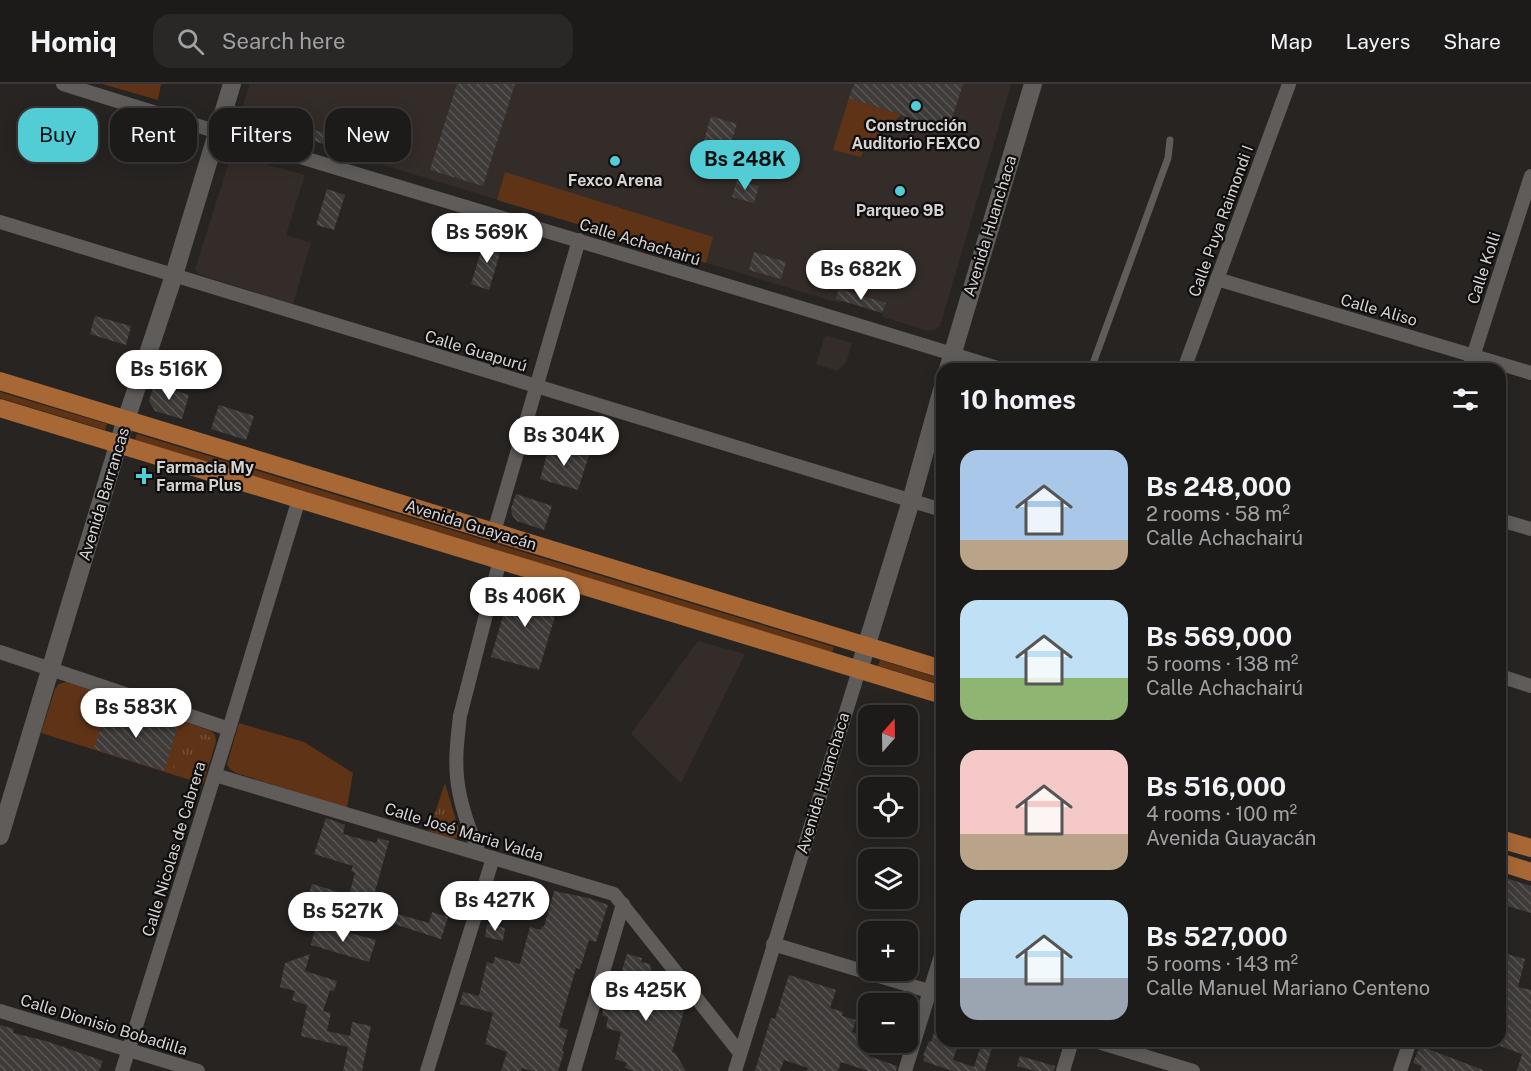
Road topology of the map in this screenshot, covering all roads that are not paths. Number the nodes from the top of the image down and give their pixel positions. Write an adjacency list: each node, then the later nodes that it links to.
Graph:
1 (63, 84): 6 (street, Calle Achachairú)
2 (232, 84): 5 (street, Avenida Barrancas)
3 (1033, 84): 16 (street, Avenida Huanchaca)
4 (1289, 84): 14 (street, Calle Puya Raimondi I)
5 (225, 108)
6 (209, 130)
7 (1170, 140): 17 (lane)
8 (313, 161): 12 (street, Calle Achachairú)
9 (209, 162): 13 (street, Avenida Barrancas)
10 (1531, 176): 15 (street, Calle Kolli)
11 (0, 222): 13 (street, Calle Guapurú)
12 (579, 240): 16 (street, Calle Achachairú); 24 (street)
13 (174, 275): 24 (street, Calle Guapurú); 27 (street, Avenida Barrancas)
14 (1217, 279): 15 (street, Calle Aliso); 18 (street, Calle Puya Raimondi I)
15 (1474, 355): 19 (street, Calle Kolli); 20 (street, Calle Aliso)
16 (950, 361)
17 (1093, 363)
18 (1186, 363)
19 (1471, 363)
20 (1499, 363)
21 (1506, 365): 22 (street, Calle Aliso)
22 (1531, 373)
23 (0, 381): 27 (main road, Avenida Guayacán)
24 (536, 387): 30 (street, Calle Guapurú); 34 (street)
25 (0, 408): 28 (main road, Avenida Guayacán)
26 (936, 411): 30 (street, Avenida Huanchaca)
27 (126, 419): 28 (street, Avenida Barrancas); 34 (main road, Avenida Guayacán)
28 (118, 444): 29 (main road, Avenida Guayacán); 39 (street, Avenida Barrancas)
29 (299, 499): 35 (main road, Avenida Guayacán); 44 (street, Calle Nicolas de Cabrera)
30 (910, 501): 31 (street, Calle Guapurú); 36 (street, Avenida Huanchaca)
31 (936, 508)
32 (1506, 522): 33 (street)
33 (1531, 530)
34 (494, 532): 36 (main road, Avenida Guayacán)
35 (500, 560): 40 (main road, Avenida Guayacán); 49 (street)
36 (866, 646): 38 (main road, Avenida Guayacán); 40 (street, Avenida Huanchaca)
37 (0, 652): 39 (street)
38 (936, 667)
39 (51, 670): 44 (street); 46 (street, Avenida Barrancas)
40 (859, 670): 43 (main road, Avenida Guayacán); 54 (street, Avenida Huanchaca)
41 (1506, 678): 42 (street)
42 (1531, 686)
43 (936, 693)
44 (229, 729): 45 (street, Calle Nicolas de Cabrera)
45 (214, 775): 49 (street, Calle José Maria Valda); 60 (street, Calle Nicolas de Cabrera)
46 (0, 836)
47 (1506, 841): 48 (main road)
48 (1531, 848)
49 (479, 854): 50 (street, Calle José Maria Valda)
50 (493, 858): 53 (street, Calle José Maria Valda); 64 (street)
51 (1506, 864): 52 (main road)
52 (1531, 872)
53 (623, 904): 61 (street, Calle José Maria Valda); 65 (street)
54 (773, 944): 55 (street); 61 (street, Avenida Huanchaca)
55 (936, 993): 67 (street)
56 (0, 1011): 60 (street, Calle Dionisio Bobadilla)
57 (1070, 1047): 68 (street)
58 (1115, 1047): 69 (street)
59 (1408, 1047): 70 (street)
60 (128, 1050): 62 (street, Calle Nicolas de Cabrera); 63 (street, Calle Dionisio Bobadilla)
61 (740, 1053): 66 (street, Avenida Huanchaca)
62 (122, 1071)
63 (198, 1071)
64 (427, 1071)
65 (574, 1071)
66 (735, 1071)
67 (905, 1071)
68 (1063, 1071)
69 (1193, 1071)
70 (1400, 1071)

